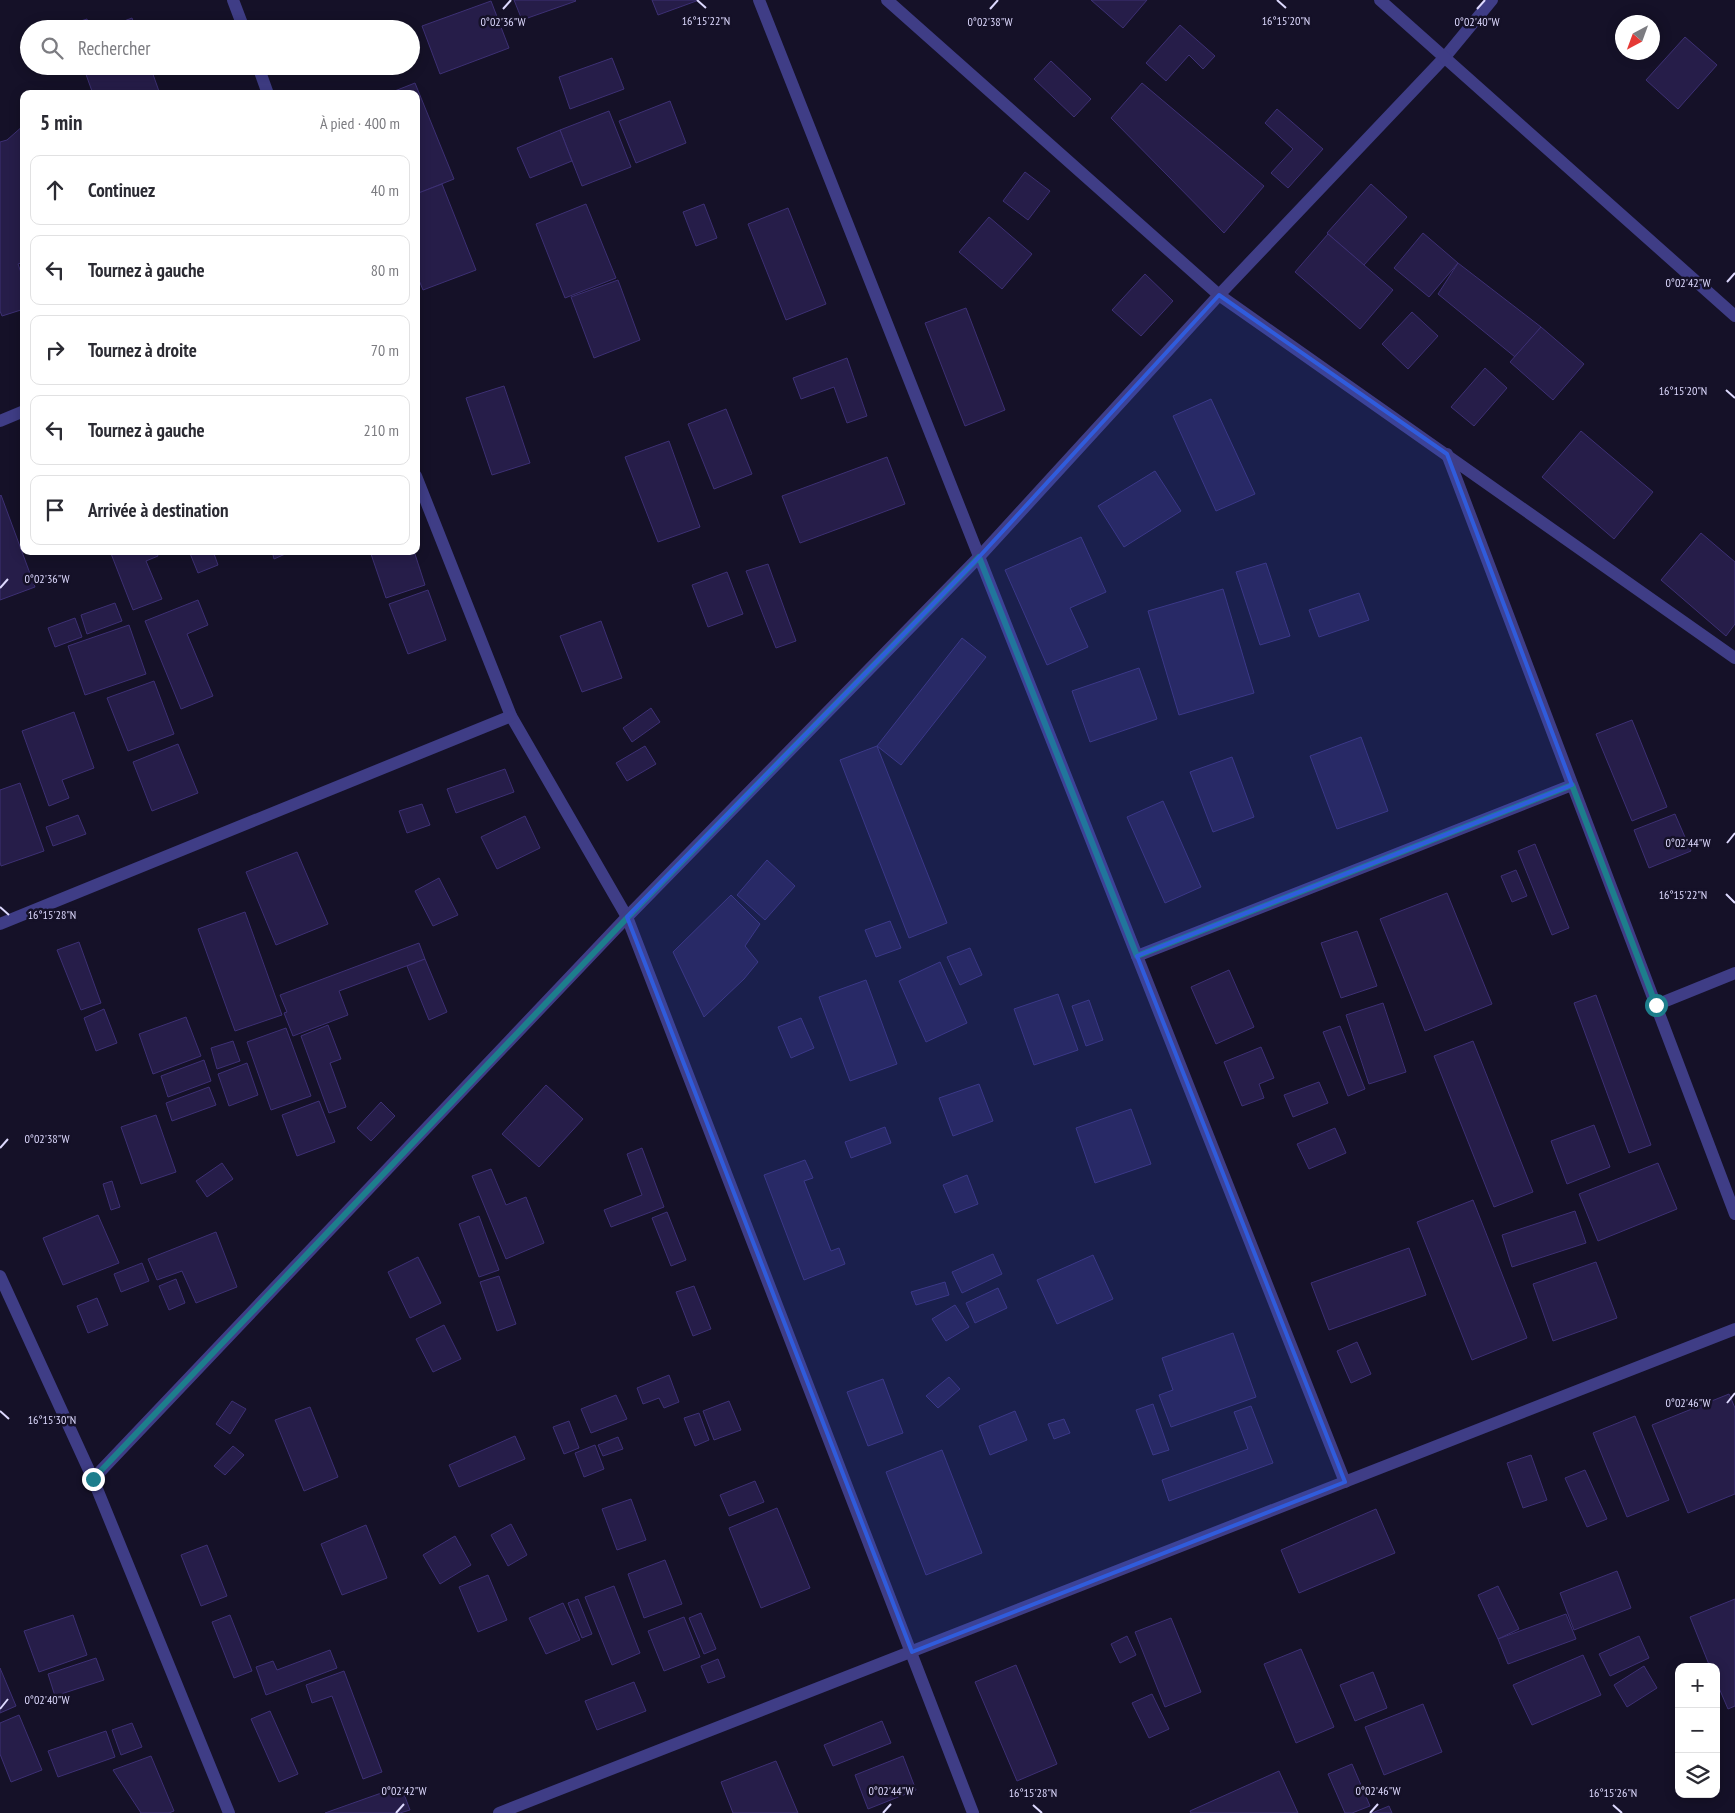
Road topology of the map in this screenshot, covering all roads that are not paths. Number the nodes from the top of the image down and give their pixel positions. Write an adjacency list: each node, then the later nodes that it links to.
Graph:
1 (233, 0): 6 (street)
2 (758, 0): 16 (street)
3 (887, 0): 10 (street)
4 (1380, 0): 7 (street)
5 (1492, 0): 7 (street)
6 (241, 20)
7 (1445, 58): 10 (street); 11 (street)
8 (261, 75): 9 (street)
9 (267, 90)
10 (1219, 295): 14 (street); 16 (street)
11 (1735, 316)
12 (20, 413): 13 (street)
13 (0, 421)
14 (1447, 454): 17 (street); 19 (street)
15 (420, 486): 18 (street)
16 (979, 557): 20 (street); 22 (street)
17 (1735, 658)
18 (511, 716): 20 (street); 21 (street)
19 (1572, 785): 22 (street); 24 (street)
20 (627, 918): 28 (street); 30 (street)
21 (0, 924)
22 (1137, 956): 29 (street)
23 (1735, 973): 24 (street)
24 (1656, 1005): 25 (street)
25 (1735, 1214)
26 (0, 1276): 28 (street)
27 (1735, 1329): 29 (street)
28 (93, 1479): 31 (street)
29 (1345, 1482): 30 (street)
30 (912, 1652): 32 (street); 33 (street)
31 (229, 1813)
32 (499, 1813)
33 (973, 1813)

